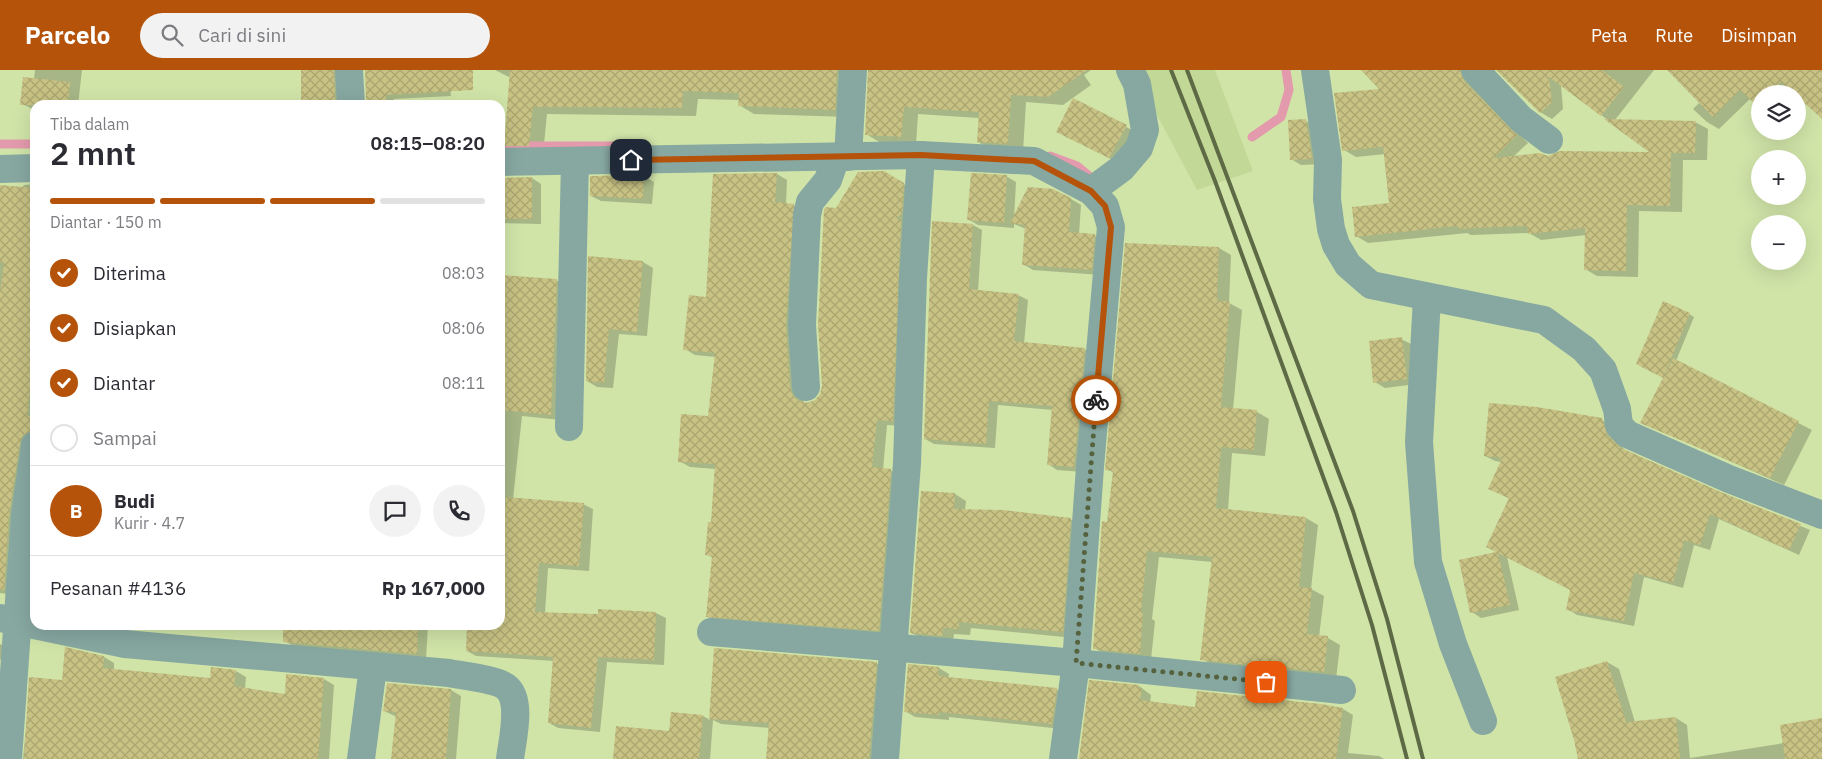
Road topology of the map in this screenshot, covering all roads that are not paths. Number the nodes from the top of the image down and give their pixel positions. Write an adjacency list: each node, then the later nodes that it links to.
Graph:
1 (349, 70): 6 (street)
2 (853, 70): 8 (street)
3 (1130, 70): 14 (street)
4 (1315, 70): 15 (street)
5 (1475, 70): 7 (street)
6 (351, 100)
7 (1549, 140)
8 (845, 152): 9 (street); 10 (street); 16 (street)
9 (921, 155): 14 (street); 24 (street)
10 (575, 161): 11 (street); 17 (street)
11 (505, 162)
12 (30, 168): 13 (street)
13 (0, 169)
14 (1091, 191): 25 (street)
15 (1427, 298): 19 (street); 28 (street)
16 (806, 387)
17 (569, 427)
18 (30, 480): 20 (street)
19 (1822, 515)
20 (9, 620): 21 (street); 29 (street)
21 (30, 624)
22 (57, 630): 26 (street)
23 (711, 632): 24 (street)
24 (894, 647): 25 (street); 32 (street)
25 (1076, 663): 27 (street); 33 (street)
26 (373, 667): 30 (street); 31 (street)
27 (1342, 690)
28 (1482, 721)
29 (8, 759)
30 (361, 759)
31 (510, 759)
32 (885, 759)
33 (1062, 759)

